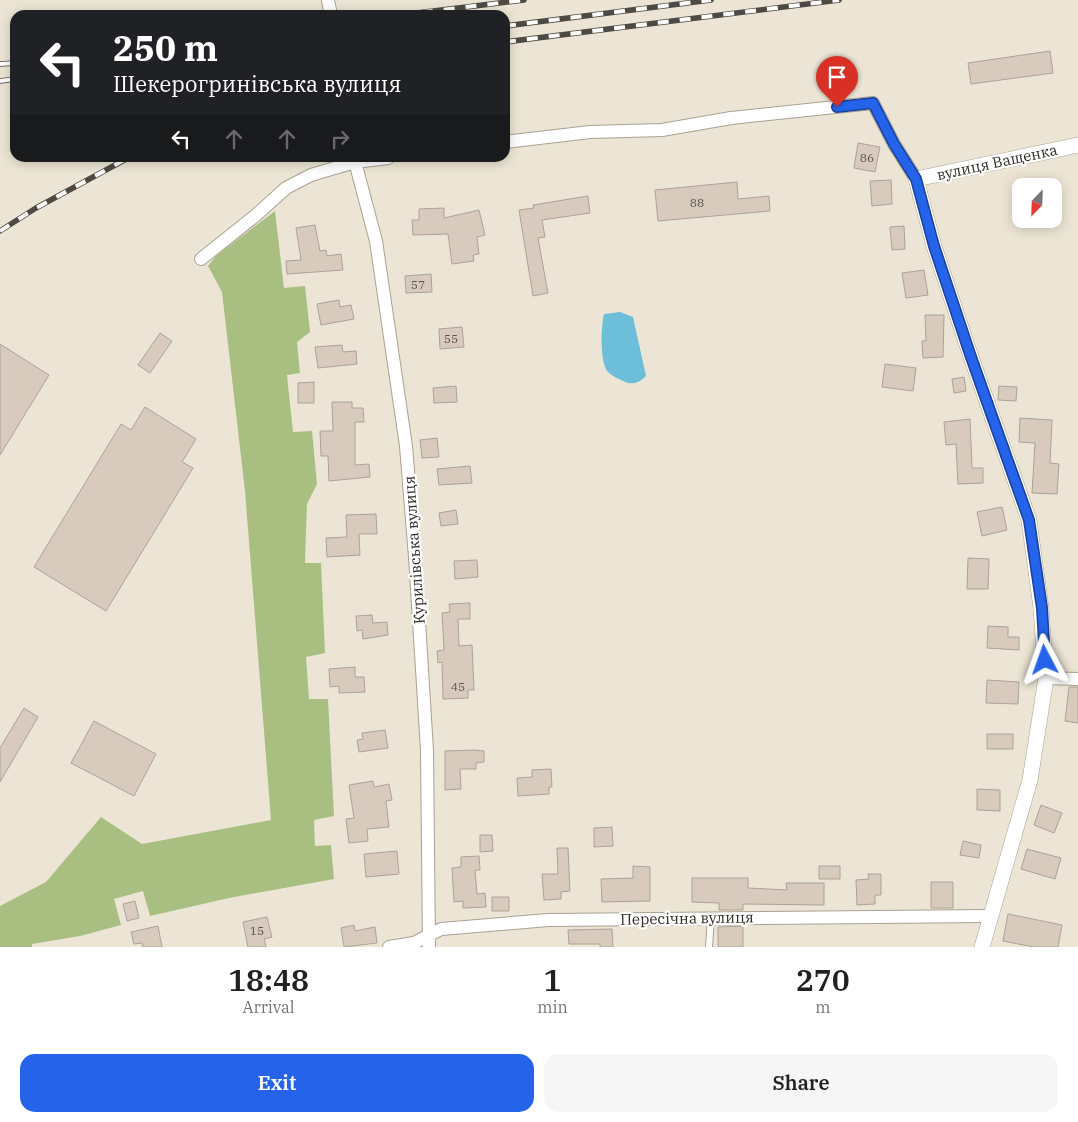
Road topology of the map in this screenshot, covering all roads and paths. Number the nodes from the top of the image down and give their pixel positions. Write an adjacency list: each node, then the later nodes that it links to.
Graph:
1 (510, 141): 5 (street)
2 (1078, 145): 5 (street, вулиця Ващенка)
3 (348, 162): 6 (street)
4 (355, 162): 11 (street, Курилівська вулиця)
5 (916, 179): 7 (street)
6 (201, 259)
7 (1046, 678): 8 (street); 9 (street)
8 (1078, 679)
9 (989, 916): 10 (street, Пересічна вулиця); 14 (street)
10 (711, 917): 11 (street, Пересічна вулиця); 13 (lane)
11 (428, 941): 12 (street, Пересічна вулиця)
12 (388, 947)
13 (709, 947)
14 (982, 947)

